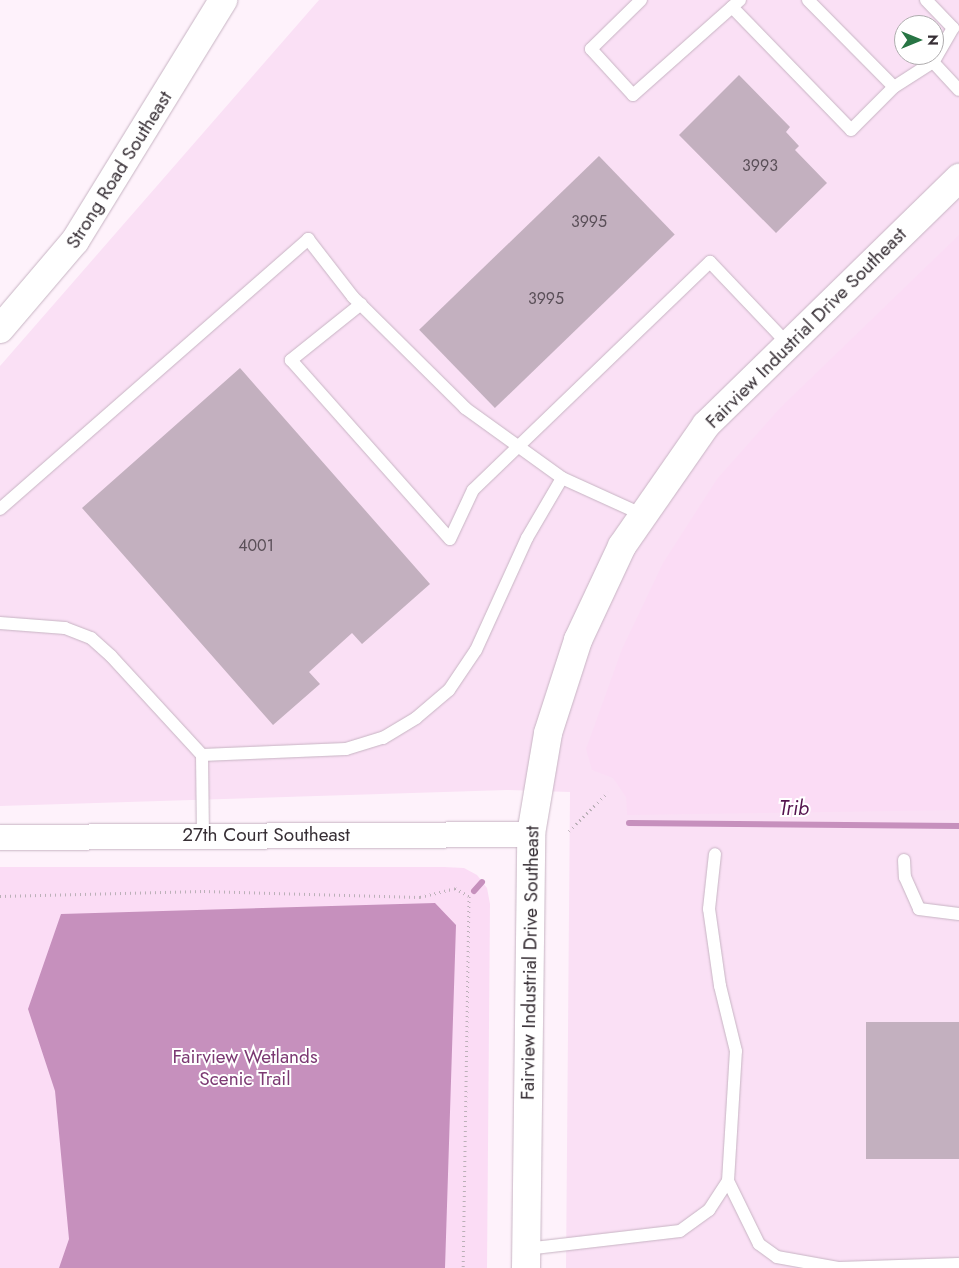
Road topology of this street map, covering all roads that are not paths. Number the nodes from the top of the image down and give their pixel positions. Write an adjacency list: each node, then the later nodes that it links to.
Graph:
1 (223, 0): 14 (main road, Strong Road Southeast)
2 (641, 0): 5 (lane)
3 (808, 0): 10 (lane)
4 (926, 0): 6 (lane)
5 (736, 4): 10 (lane)
6 (956, 26): 7 (lane)
7 (944, 45)
8 (928, 65): 10 (lane)
9 (936, 65): 11 (lane)
10 (894, 88)
11 (959, 90)
12 (959, 178): 15 (main road, Fairview Industrial Drive Southeast)
13 (361, 304): 16 (lane); 16 (lane); 18 (lane)
14 (0, 329)
15 (787, 343): 16 (lane); 19 (main road, Fairview Industrial Drive Southeast)
16 (516, 448): 17 (lane)
17 (562, 478): 19 (lane); 21 (lane)
18 (0, 509)
19 (641, 514): 22 (main road, Fairview Industrial Drive Southeast)
20 (0, 623): 21 (lane)
21 (202, 755): 23 (lane)
22 (531, 834): 23 (street, 27th Court Southeast); 29 (main road, Fairview Industrial Drive Southeast)
23 (203, 836): 24 (street, 27th Court Southeast)
24 (0, 837)
25 (715, 854): 28 (lane)
26 (904, 860): 27 (lane)
27 (959, 914)
28 (728, 1181): 29 (lane); 30 (lane)
29 (526, 1259)
30 (959, 1264)

